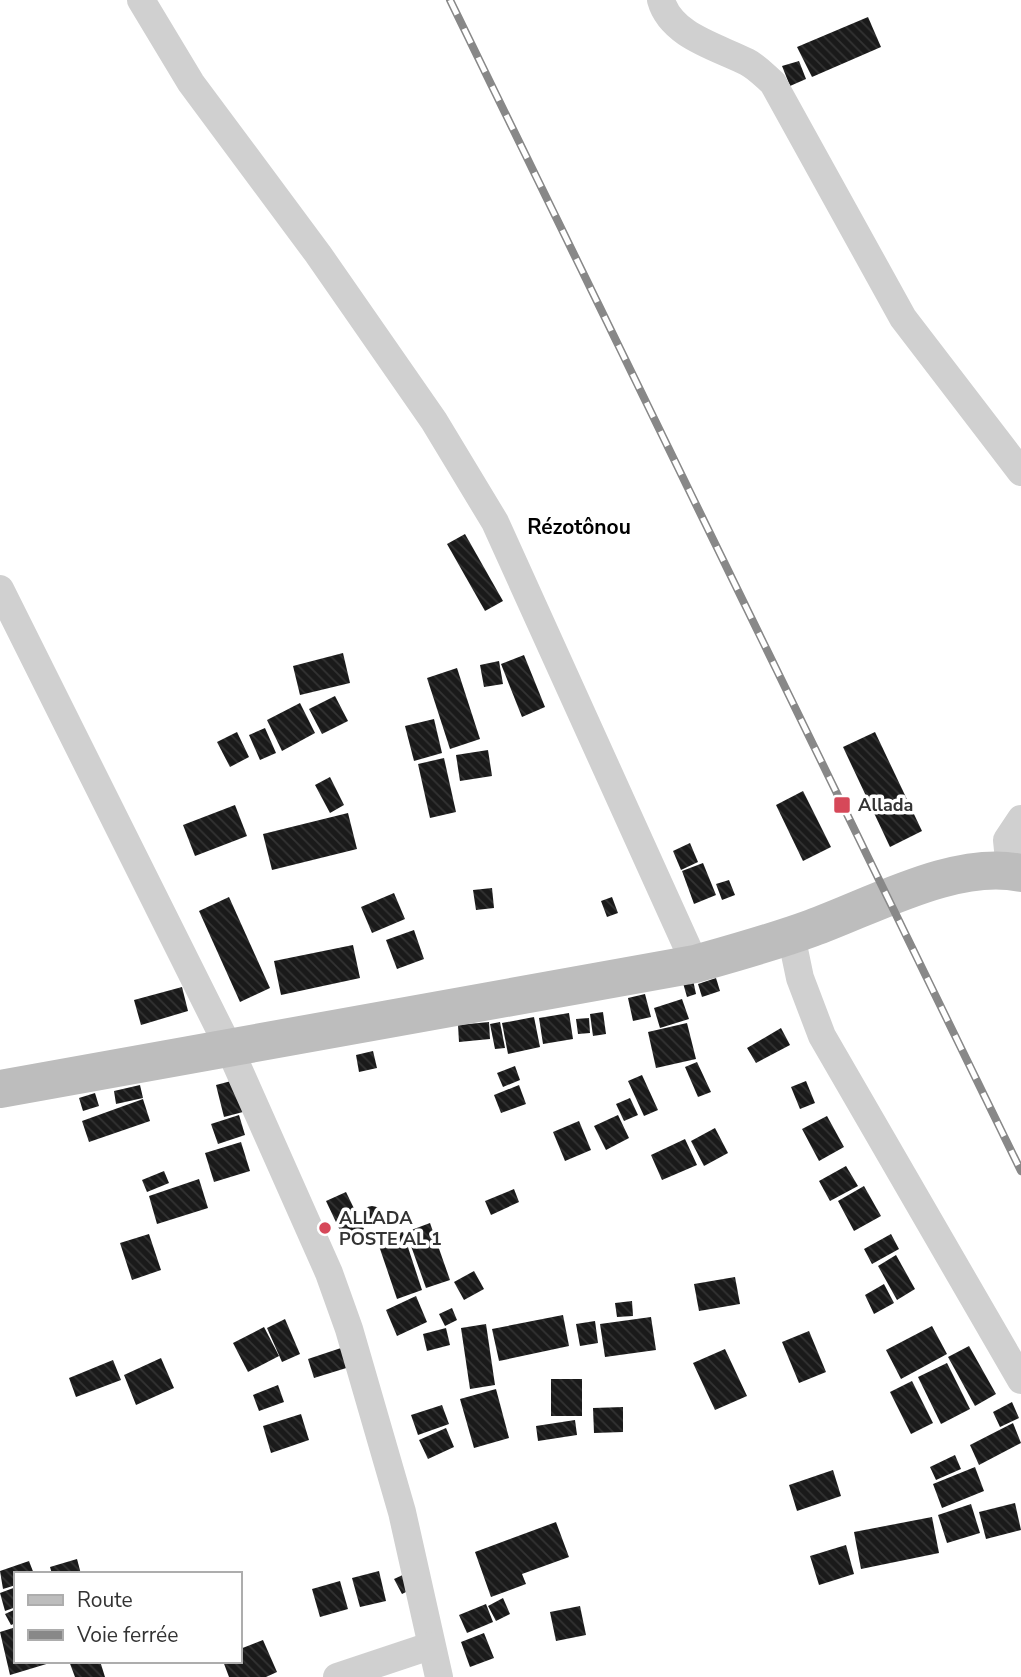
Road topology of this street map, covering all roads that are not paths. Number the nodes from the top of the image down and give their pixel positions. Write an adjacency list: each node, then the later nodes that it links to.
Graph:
1 (141, 0): 8 (street)
2 (661, 0): 3 (street)
3 (1021, 472)
4 (0, 589): 9 (street)
5 (1021, 819): 6 (street)
6 (1015, 872): 7 (main road)
7 (790, 935): 8 (main road); 11 (street)
8 (695, 964): 9 (main road)
9 (230, 1050): 10 (main road); 12 (street)
10 (0, 1089)
11 (1021, 1380)
12 (430, 1646): 13 (street); 14 (street)
13 (337, 1677)
14 (439, 1677)

